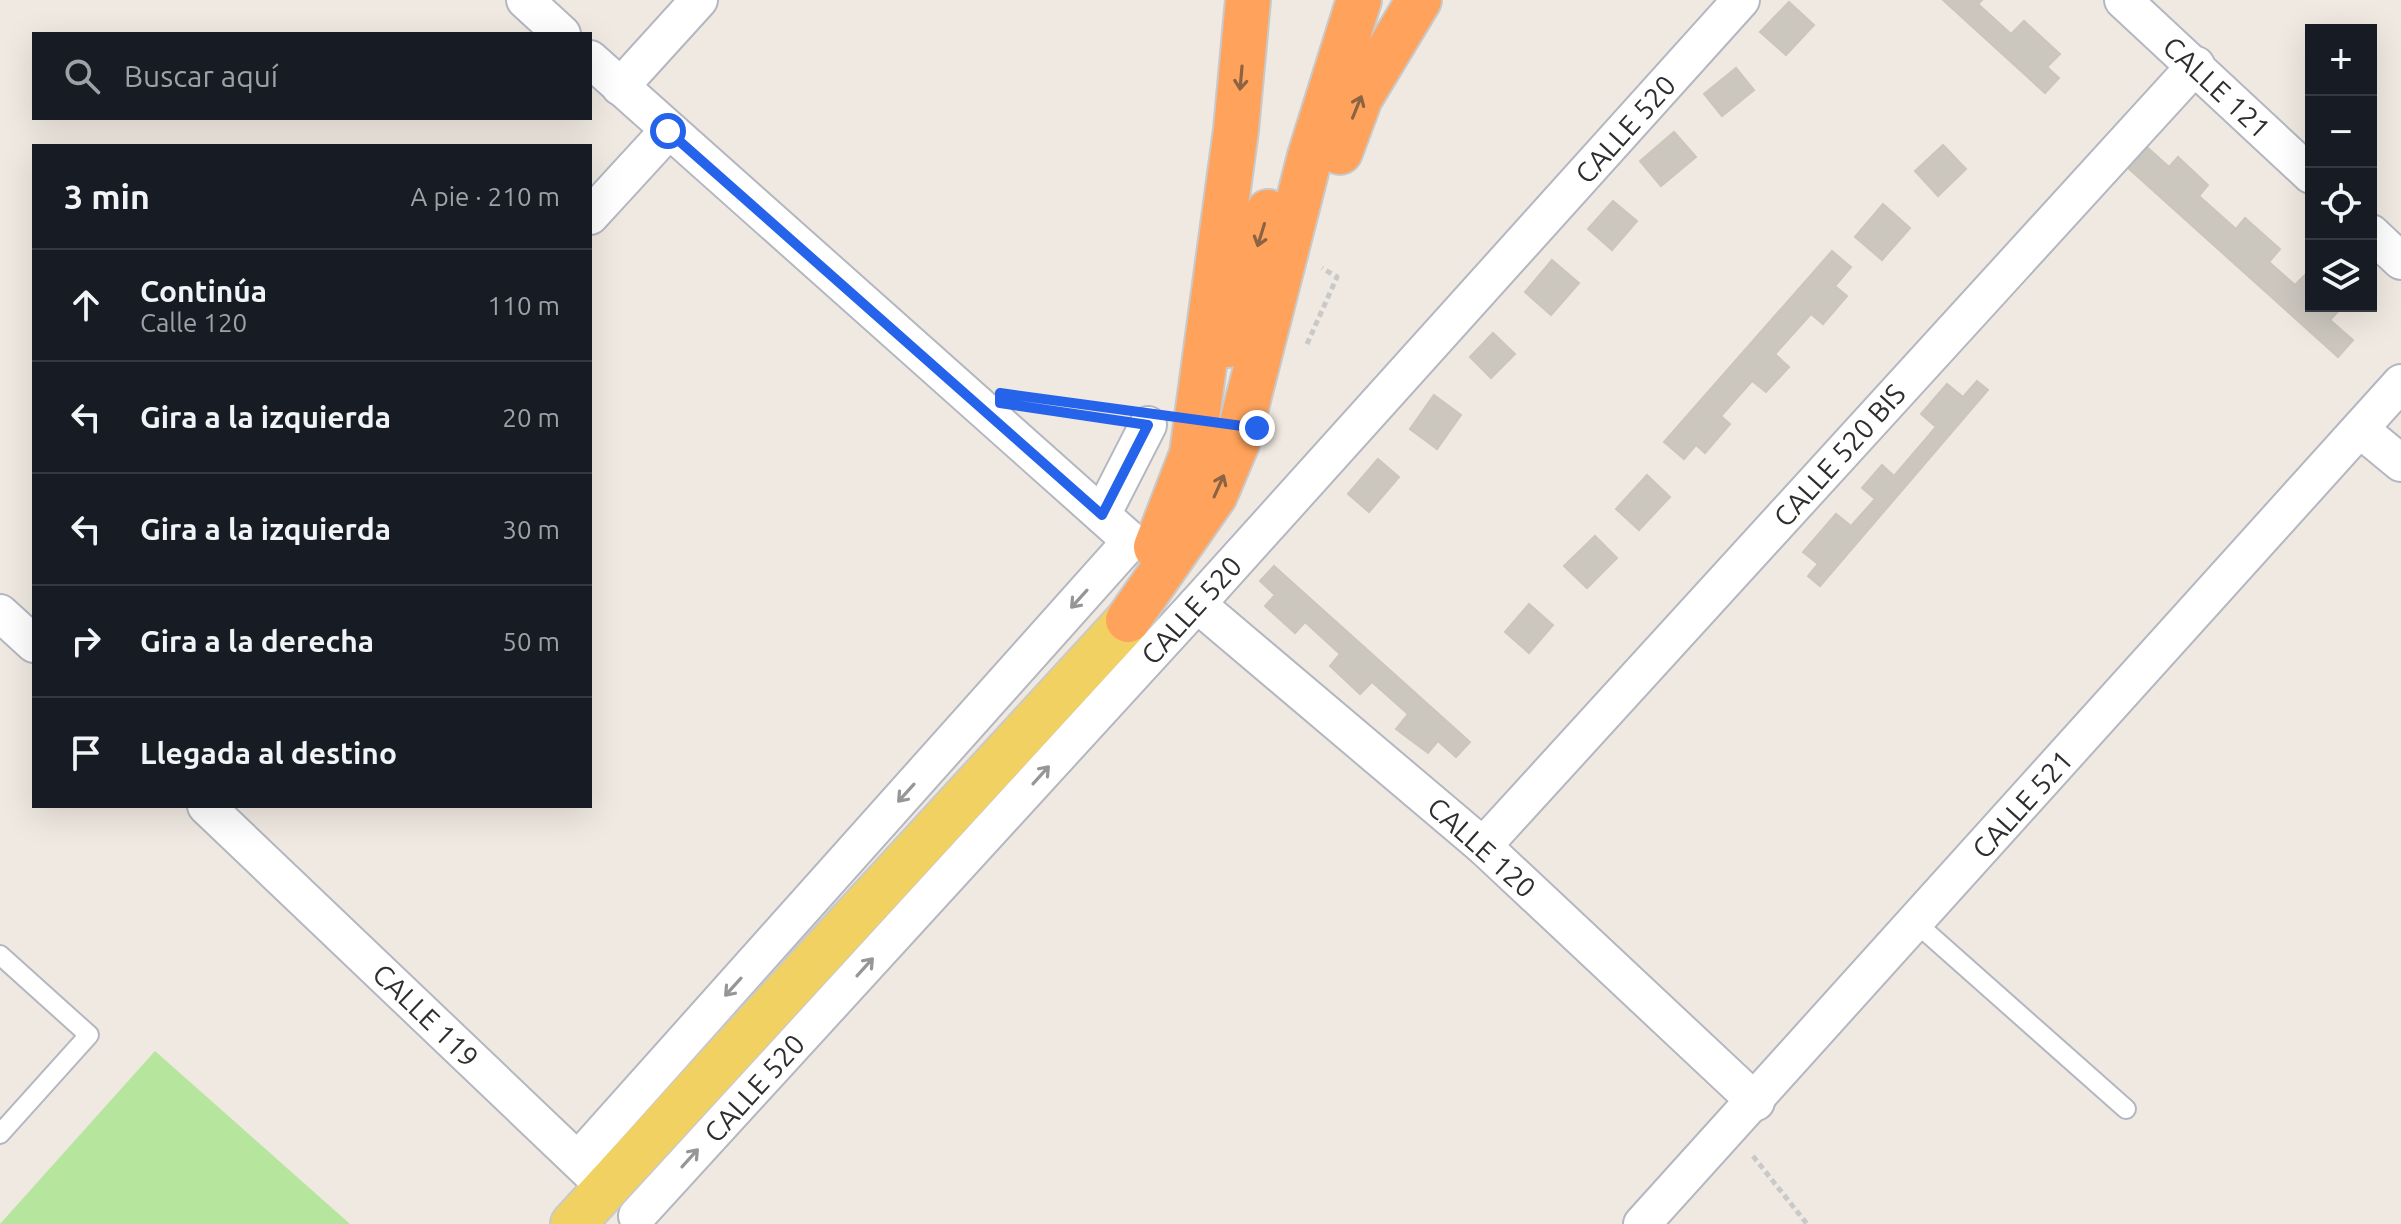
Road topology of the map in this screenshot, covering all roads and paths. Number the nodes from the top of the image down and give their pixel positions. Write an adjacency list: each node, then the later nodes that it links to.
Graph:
1 (525, 0): 9 (street)
2 (699, 0): 12 (street)
3 (1248, 0): 25 (highway, one-way to 25)
4 (1334, 0): 25 (highway, one-way to 25)
5 (1359, 0): 18 (highway)
6 (1419, 0): 18 (highway, one-way to 6)
7 (1741, 0): 28 (street, CALLE 520)
8 (2123, 0): 11 (street, CALLE 121)
9 (560, 32)
10 (592, 61): 12 (street)
11 (2196, 65): 14 (street, CALLE 121); 33 (street, CALLE 520 BIS)
12 (620, 87): 13 (street)
13 (668, 131): 15 (street); 27 (street)
14 (2305, 169)
15 (592, 214)
16 (2377, 239): 17 (street)
17 (2401, 261)
18 (1260, 364): 30 (highway, one-way to 18)
19 (2401, 383): 24 (street, CALLE 521)
20 (1015, 395): 22 (path)
21 (1029, 407): 22 (path)
22 (1138, 413): 23 (path, bridge); 27 (street)
23 (1257, 428)
24 (2361, 430): 26 (street); 34 (street, CALLE 521)
25 (1192, 454): 30 (highway)
26 (2401, 463)
27 (1102, 515): 40 (street, CALLE 520, one-way to 40)
28 (1197, 604): 33 (street, CALLE 120); 40 (street, CALLE 520, one-way to 28)
29 (0, 613): 31 (street)
30 (1128, 620): 40 (main road, CALLE 520)
31 (32, 642)
32 (208, 808): 40 (street, CALLE 119)
33 (1483, 846): 36 (street, CALLE 120)
34 (1915, 922): 36 (street, CALLE 521); 37 (lane)
35 (0, 955): 39 (lane)
36 (1756, 1102): 38 (street, CALLE 521)
37 (2126, 1109)
38 (1731, 1129): 42 (street, CALLE 521); 43 (path)
39 (0, 1134)
40 (617, 1197): 41 (main road, CALLE 520)
41 (573, 1224)
42 (1642, 1224)
43 (1807, 1224)

